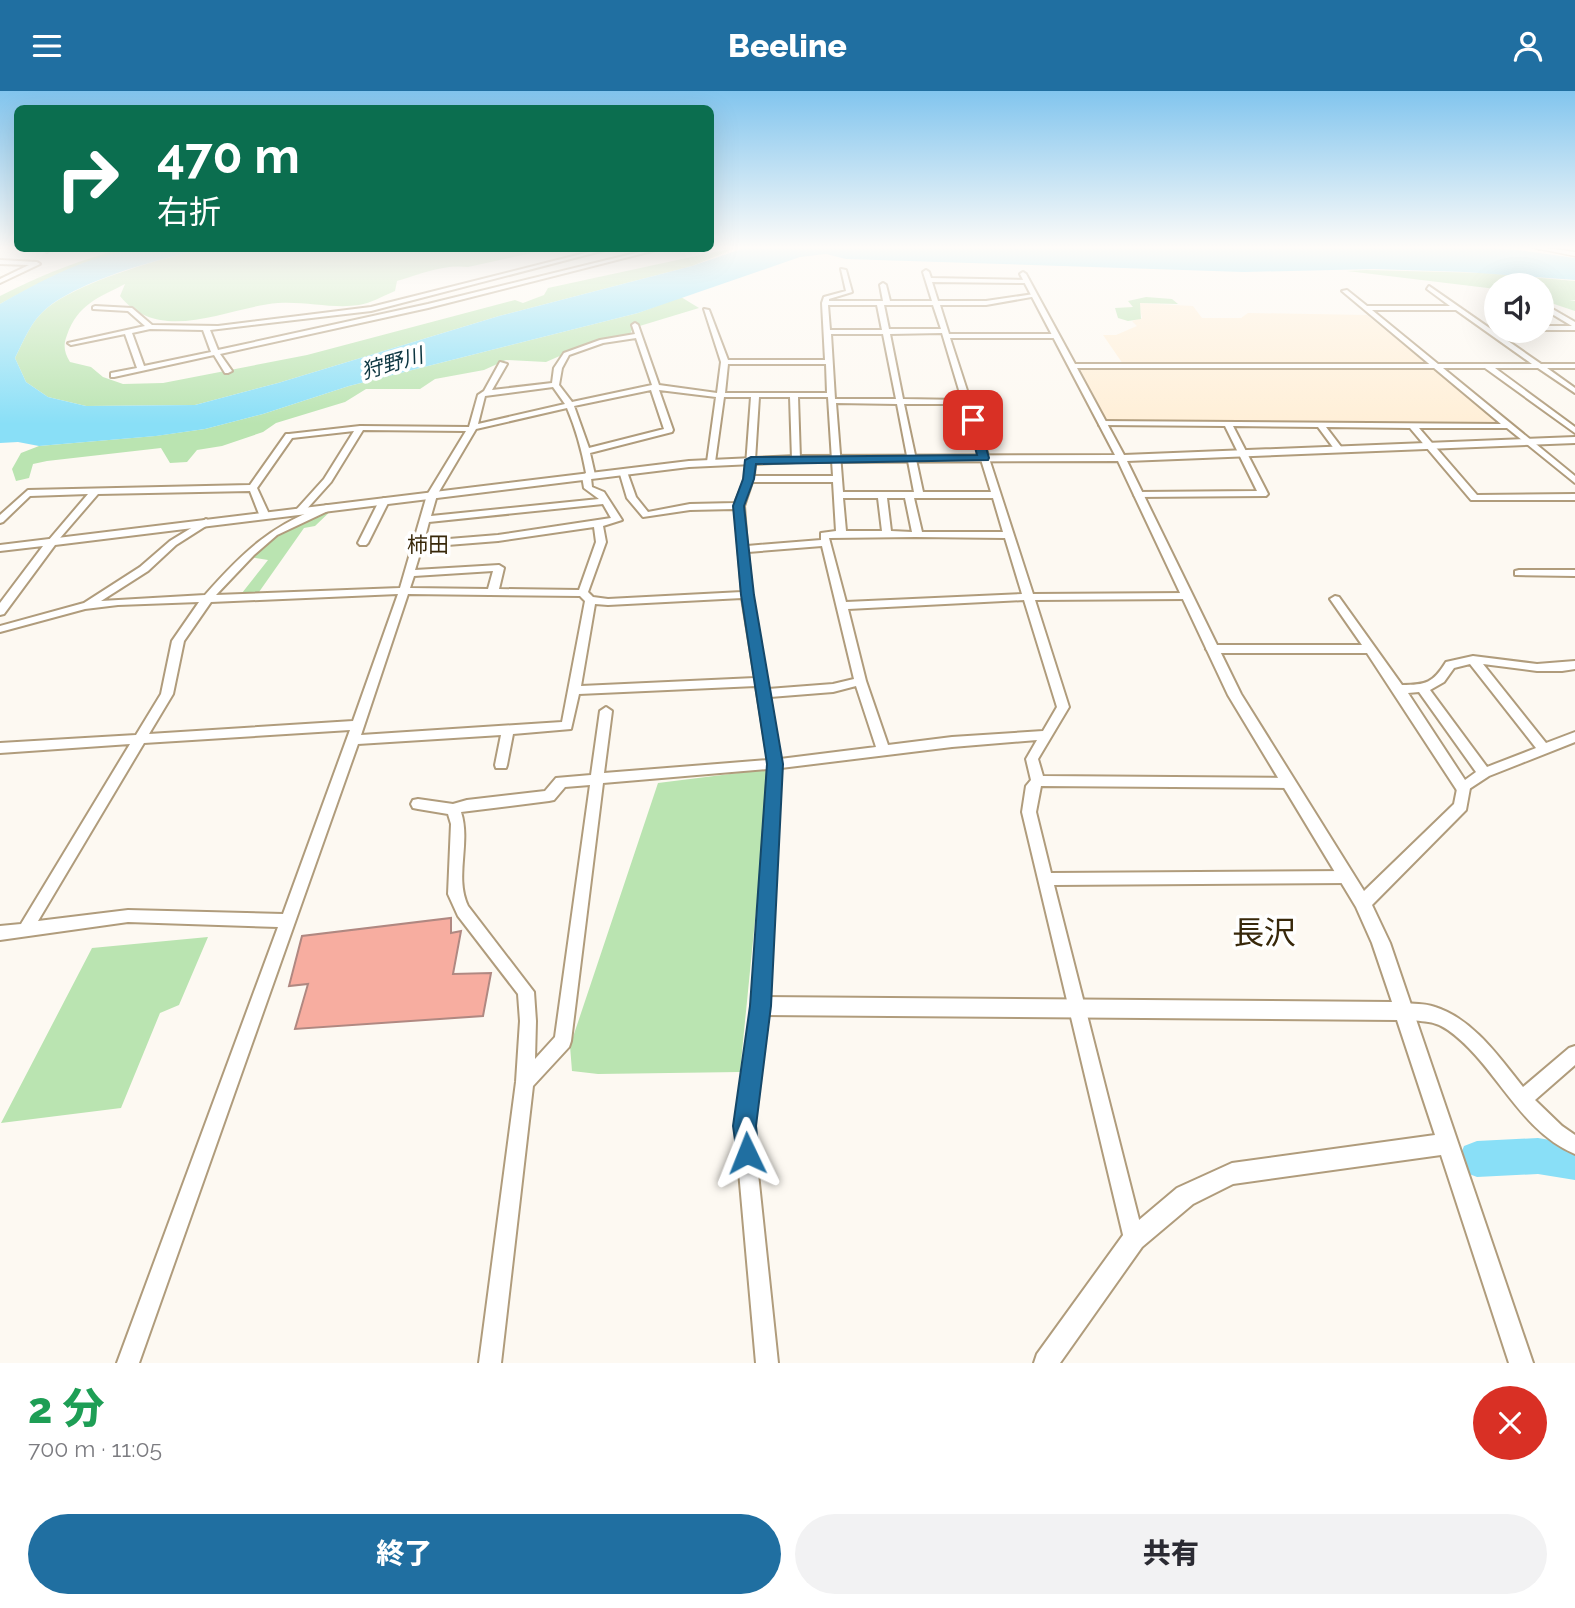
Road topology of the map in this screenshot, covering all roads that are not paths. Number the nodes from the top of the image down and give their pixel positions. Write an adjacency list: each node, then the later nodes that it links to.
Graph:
1 (382, 305): 19 (street)
2 (825, 305): 22 (street)
3 (884, 305): 23 (street)
4 (936, 305): 24 (street)
5 (1039, 305): 26 (street)
6 (1363, 305): 10 (street)
7 (1452, 305): 11 (street)
8 (428, 306): 14 (street); 29 (street)
9 (95, 308): 17 (street)
10 (1366, 308): 11 (street); 34 (street)
11 (1455, 308): 20 (street)
12 (706, 310): 30 (street)
13 (1554, 313): 16 (street)
14 (442, 314)
15 (635, 325): 25 (street)
16 (1575, 326): 18 (street)
17 (150, 327): 19 (street); 21 (street)
18 (1554, 327)
19 (206, 328): 29 (street)
20 (1484, 328)
21 (128, 332): 28 (street); 38 (street)
22 (827, 332): 23 (street); 31 (street)
23 (886, 332): 24 (street); 49 (street)
24 (946, 334): 26 (street); 50 (street)
25 (636, 336): 41 (street); 42 (street)
26 (1056, 336): 33 (street)
27 (1505, 343): 36 (street)
28 (71, 344)
29 (215, 352): 38 (street); 39 (street)
30 (725, 362): 31 (street); 45 (street)
31 (830, 362): 48 (street)
32 (503, 364): 44 (street)
33 (1072, 366): 34 (street); 52 (street)
34 (1436, 366): 35 (street); 56 (street)
35 (1487, 366): 36 (street); 59 (street)
36 (1537, 366): 37 (street); 43 (street)
37 (1575, 366)
38 (141, 369): 40 (street)
39 (228, 371)
40 (114, 375)
41 (555, 385): 44 (street); 51 (street)
42 (656, 387): 45 (street); 51 (street); 64 (street)
43 (1575, 391)
44 (487, 394): 58 (street)
45 (718, 395): 46 (street); 72 (street)
46 (755, 395): 47 (street); 71 (street)
47 (794, 395): 48 (street); 68 (street)
48 (832, 398): 49 (street); 69 (street)
49 (900, 402): 50 (street); 70 (street)
50 (968, 402): 66 (street)
51 (568, 405): 58 (street); 64 (street)
52 (1102, 422): 53 (street); 67 (street)
53 (1228, 424): 54 (street); 65 (street)
54 (1320, 424): 55 (street); 63 (street)
55 (1411, 424): 56 (street); 62 (street)
56 (1511, 426): 61 (street)
57 (360, 428): 58 (street); 80 (street); 93 (street)
58 (473, 428): 82 (street)
59 (1575, 431)
60 (1575, 440): 61 (street)
61 (1531, 441): 62 (street); 73 (street)
62 (1429, 445): 63 (street); 88 (street)
63 (1338, 448): 65 (street)
64 (587, 451): 76 (street)
65 (1241, 453): 67 (street); 87 (street)
66 (984, 458): 67 (street); 70 (street); 86 (street)
67 (1121, 458): 87 (street)
68 (796, 459): 69 (street); 71 (street)
69 (836, 459): 70 (street); 78 (street)
70 (910, 459): 85 (street)
71 (751, 460): 72 (street); 77 (street)
72 (711, 462): 75 (street)
73 (1563, 469): 74 (street); 79 (street)
74 (1575, 470)
75 (623, 471): 76 (street); 91 (street)
76 (589, 475): 82 (street); 90 (street)
77 (749, 479): 78 (street); 91 (street)
78 (837, 479): 83 (street)
79 (1575, 479)
80 (253, 488): 81 (street); 94 (street)
81 (97, 490): 96 (street); 103 (street)
82 (432, 495): 89 (street); 95 (street)
83 (838, 495): 84 (street); 99 (street)
84 (882, 495): 85 (street); 100 (street)
85 (914, 495): 86 (street); 101 (street)
86 (996, 495): 102 (street)
87 (1139, 495): 115 (street)
88 (1575, 497)
89 (384, 501): 92 (street); 104 (street)
90 (605, 501): 95 (street); 98 (street)
91 (738, 506): 108 (street)
92 (327, 507): 93 (street); 119 (street)
93 (301, 510): 94 (street)
94 (264, 514): 97 (street)
95 (426, 519): 106 (street)
96 (0, 520)
97 (205, 521): 103 (street); 120 (street)
98 (598, 524): 106 (street); 116 (street)
99 (841, 534): 100 (street); 105 (street)
100 (887, 534): 101 (street)
101 (918, 535): 102 (street)
102 (1010, 535): 117 (street)
103 (51, 543): 107 (street); 122 (street)
104 (363, 543)
105 (825, 543): 108 (street); 121 (street)
106 (418, 544): 109 (street)
107 (0, 548)
108 (743, 549): 114 (street)
109 (410, 573): 112 (street); 113 (street)
110 (1519, 573): 111 (street)
111 (1575, 573)
112 (404, 591): 113 (street); 119 (street); 135 (street)
113 (494, 591): 116 (street)
114 (747, 595): 116 (street); 129 (street)
115 (1187, 596): 117 (street); 124 (street)
116 (587, 597): 132 (street)
117 (1027, 597): 121 (street); 136 (street)
118 (1335, 599): 125 (street)
119 (208, 600): 120 (street); 138 (street)
120 (85, 606): 123 (street)
121 (841, 606): 128 (street)
122 (0, 611)
123 (0, 629)
124 (1212, 649): 125 (street); 147 (street)
125 (1370, 649): 130 (street)
126 (1473, 660): 127 (street); 131 (street); 140 (street)
127 (1575, 665)
128 (860, 681): 129 (street); 141 (street)
129 (762, 688): 132 (street); 142 (street)
130 (1399, 689): 131 (street); 148 (street)
131 (1423, 689): 144 (street)
132 (574, 690): 134 (street)
133 (606, 711): 145 (street)
134 (508, 729): 135 (street); 143 (street)
135 (355, 732): 138 (street); 154 (street)
136 (1044, 735): 141 (street); 146 (street)
137 (1575, 737): 140 (street)
138 (141, 740): 139 (street); 155 (street)
139 (0, 748)
140 (1543, 748): 144 (street)
141 (883, 750): 142 (street)
142 (775, 764): 145 (street); 157 (street)
143 (500, 765)
144 (1484, 773): 148 (street)
145 (599, 778): 150 (street); 161 (street)
146 (1038, 781): 147 (street); 152 (street)
147 (1289, 783): 151 (street)
148 (1463, 788): 153 (street)
149 (418, 804): 150 (street)
150 (453, 809): 161 (street)
151 (1347, 877): 152 (street); 153 (street)
152 (1045, 879): 158 (street)
153 (1363, 903): 159 (street)
154 (287, 921): 155 (street); 166 (street)
155 (26, 928): 156 (street)
156 (0, 933)
157 (760, 1006): 158 (street); 168 (street)
158 (1076, 1009): 159 (street); 165 (street)
159 (1402, 1011): 162 (street); 163 (street)
160 (1575, 1054): 162 (street)
161 (525, 1082): 167 (street)
162 (1522, 1100): 164 (street)
163 (1446, 1143): 165 (street); 170 (street)
164 (1575, 1145)
165 (1134, 1239): 169 (street)
166 (128, 1363)
167 (490, 1363)
168 (767, 1363)
169 (1046, 1363)
170 (1521, 1363)

